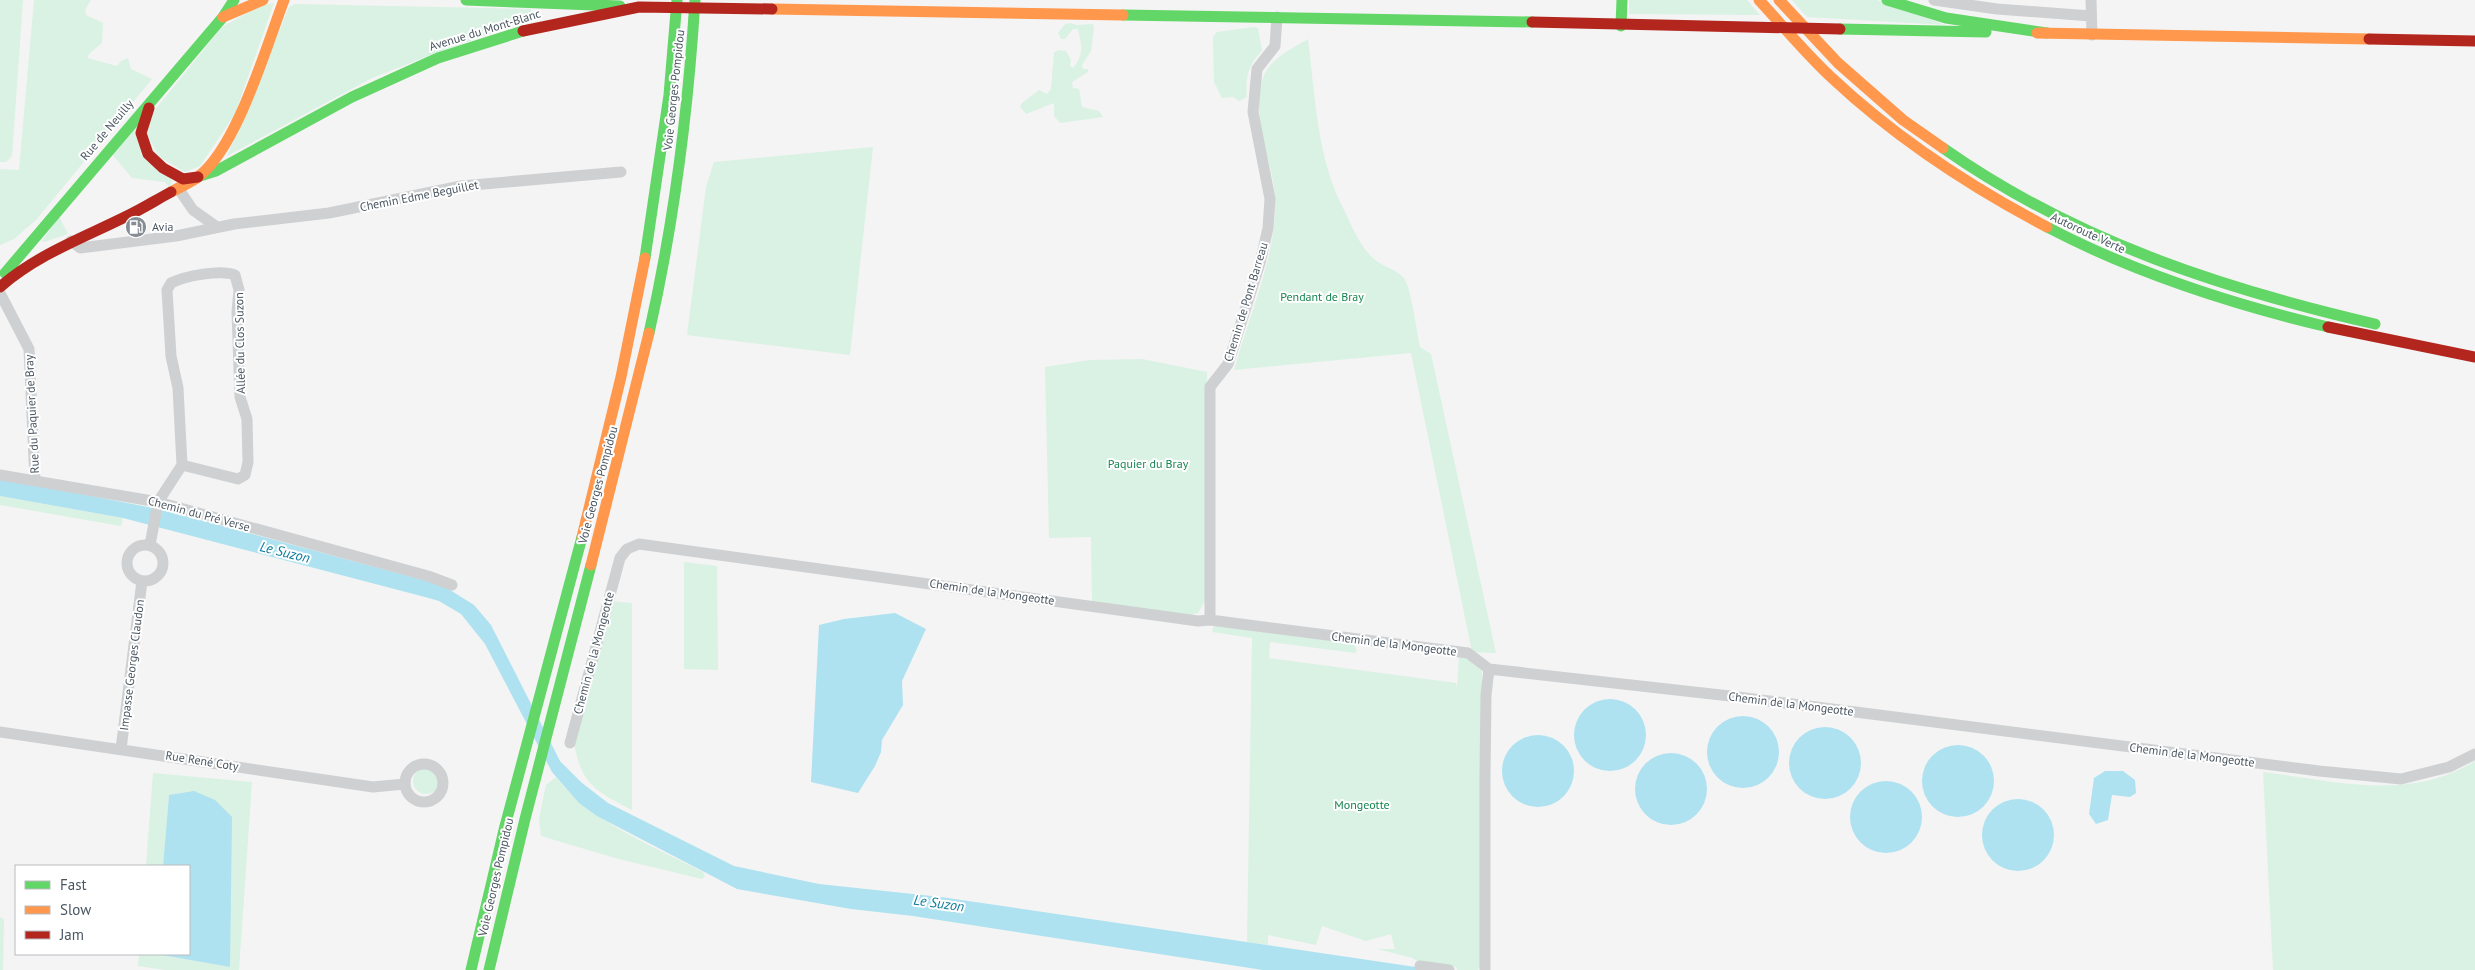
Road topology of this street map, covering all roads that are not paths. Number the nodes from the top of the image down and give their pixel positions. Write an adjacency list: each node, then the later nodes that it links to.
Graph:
1 (234, 0): 16 (main road, Rue de Neuilly)
2 (263, 0): 16 (main road, Rue de Neuilly)
3 (284, 0): 25 (main road)
4 (466, 0): 12 (main road)
5 (695, 0): 53 (main road, Voie Georges Pompidou)
6 (1622, 0): 19 (main road)
7 (1759, 0): 36 (main road, Autoroute Verte)
8 (1779, 0): 35 (main road, Autoroute Verte)
9 (1887, 0): 20 (main road)
10 (1934, 0): 15 (street)
11 (2091, 0): 15 (street)
12 (545, 2): 14 (main road); 18 (main road)
13 (676, 2): 52 (main road, Voie Georges Pompidou)
14 (639, 7): 17 (main road, Avenue du Mont-Blanc); 18 (main road, Avenue du Mont-Blanc)
15 (2092, 16): 21 (street)
16 (223, 17): 23 (main road, Rue de Neuilly)
17 (1277, 17): 19 (main road, Avenue du Mont-Blanc); 44 (street, Chemin de Pont Barreau)
18 (542, 26): 25 (main road, Avenue du Mont-Blanc)
19 (1621, 26): 20 (main road, Avenue du Mont-Blanc)
20 (2047, 33): 21 (main road)
21 (2092, 35): 22 (main road)
22 (2475, 41)
23 (155, 95): 25 (main road); 29 (main road, Rue de Neuilly)
24 (621, 172): 27 (street, Chemin Edme Beguillet)
25 (198, 177): 26 (main road, Avenue du Mont-Blanc)
26 (178, 188): 27 (street); 28 (main road, Avenue du Mont-Blanc)
27 (217, 227): 28 (street, Chemin Edme Beguillet)
28 (71, 241): 29 (main road); 33 (main road)
29 (14, 262): 30 (main road); 31 (main road); 32 (main road, Rue de Neuilly)
30 (0, 265)
31 (0, 271)
32 (0, 279)
33 (0, 288)
34 (0, 293): 39 (street, Rue du Paquier de Bray)
35 (2387, 327)
36 (2475, 357)
37 (182, 465): 37 (street, Allée du Clos Suzon); 40 (street)
38 (0, 475): 39 (street, Chemin du Pré Verse)
39 (35, 482): 40 (street, Chemin du Pré Verse)
40 (158, 502): 41 (street); 43 (street, Chemin du Pré Verse)
41 (150, 545): 42 (street, Impasse Georges Claudon); 42 (street, Impasse Georges Claudon)
42 (142, 581): 48 (street, Impasse Georges Claudon)
43 (452, 586)
44 (1210, 620): 45 (street, Chemin de la Mongeotte); 47 (street, Chemin de la Mongeotte)
45 (1489, 669): 49 (street, Chemin de la Mongeotte); 55 (street)
46 (0, 732): 48 (street, Rue René Coty)
47 (570, 743)
48 (121, 749): 50 (street, Rue René Coty)
49 (2475, 754)
50 (405, 784)
51 (1420, 966): 54 (street)
52 (471, 970)
53 (489, 970)
54 (1449, 970)
55 (1485, 970)

